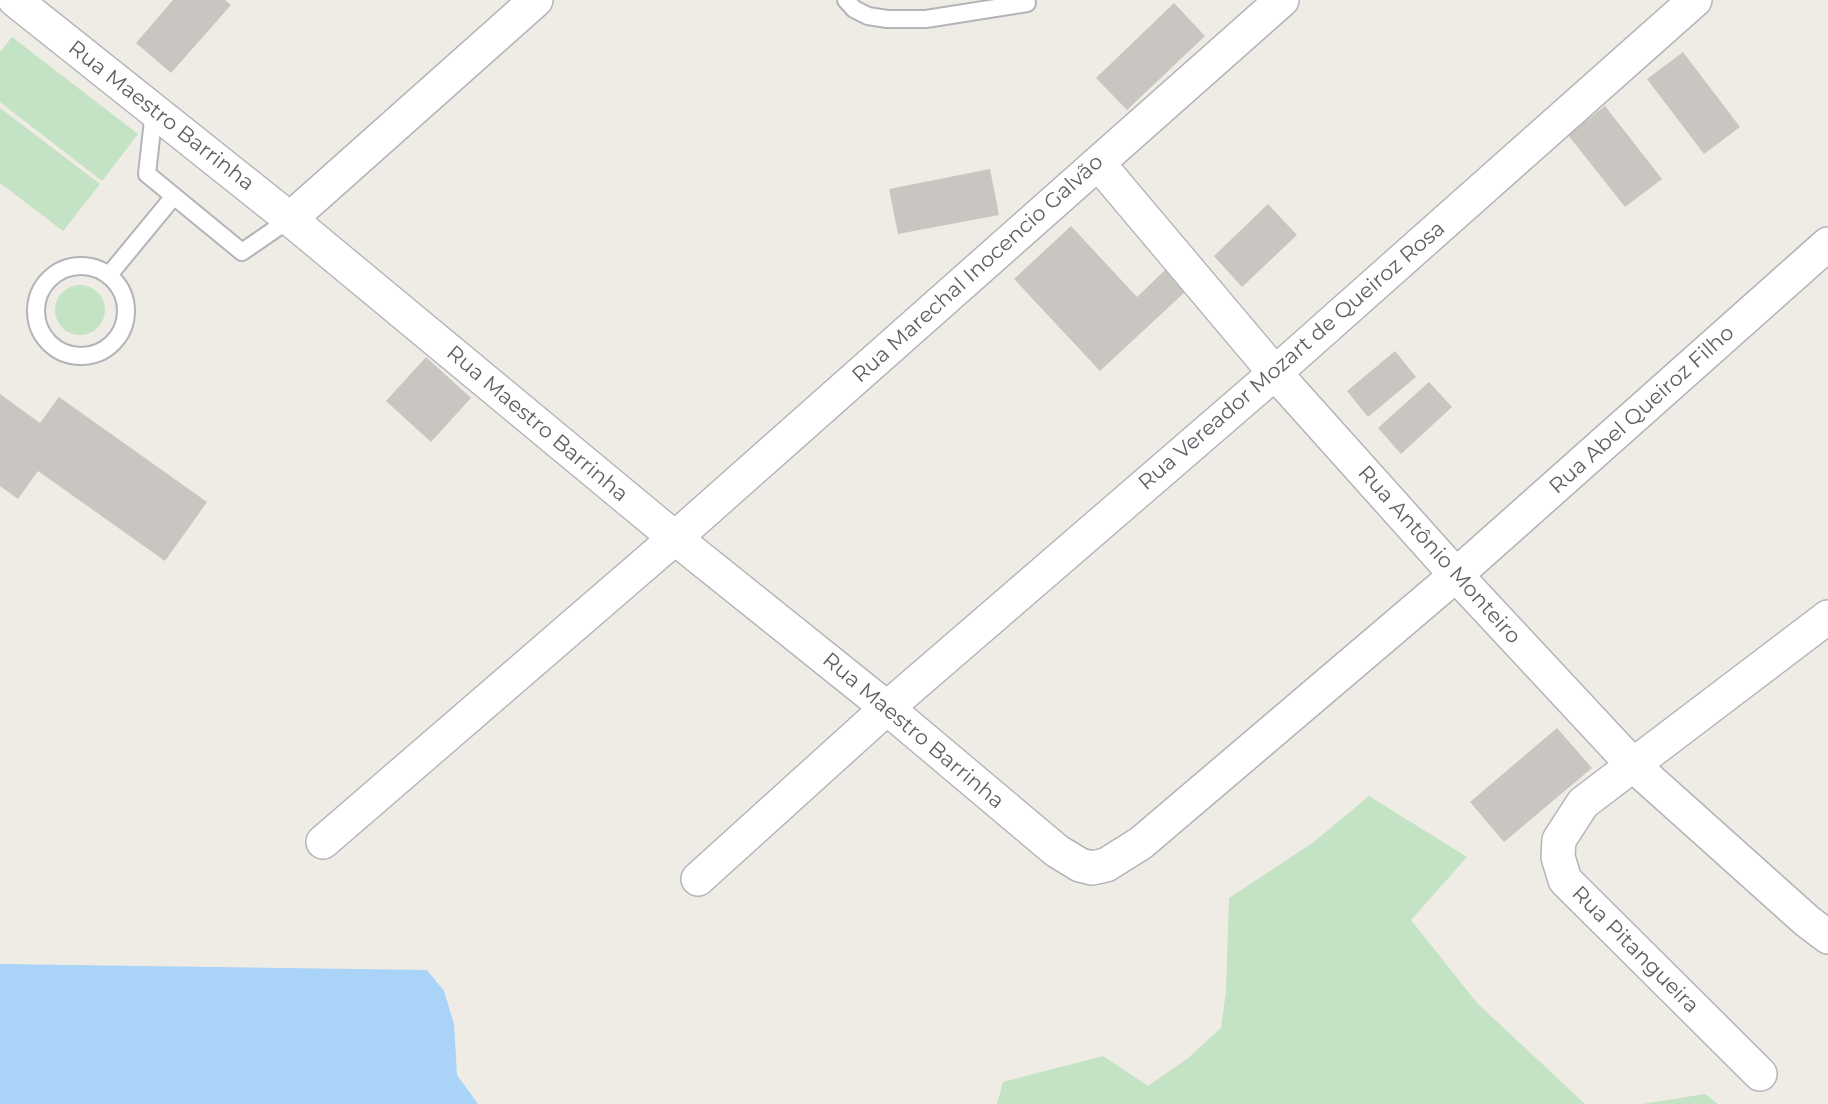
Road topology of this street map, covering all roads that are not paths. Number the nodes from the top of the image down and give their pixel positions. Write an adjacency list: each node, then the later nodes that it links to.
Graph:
1 (15, 0): 7 (street, Rua Maestro Barrinha)
2 (536, 0): 10 (street)
3 (846, 0): 6 (lane)
4 (1282, 0): 8 (street, Rua Marechal Inocencio Galvão)
5 (1695, 0): 13 (street, Rua Vereador Mozart de Queiroz Rosa)
6 (1027, 3)
7 (154, 111): 9 (lane); 10 (street, Rua Maestro Barrinha)
8 (1098, 163): 13 (street, Rua Antônio Monteiro); 14 (street, Rua Marechal Inocencio Galvão)
9 (174, 196): 10 (lane); 12 (lane)
10 (290, 219): 14 (street, Rua Maestro Barrinha)
11 (1828, 244): 15 (street, Rua Abel Queiroz Filho)
12 (109, 275): 12 (lane)
13 (1275, 373): 15 (street, Rua Antônio Monteiro); 17 (street, Rua Vereador Mozart de Queiroz Rosa)
14 (675, 538): 17 (street, Rua Maestro Barrinha); 19 (street, Rua Marechal Inocencio Galvão)
15 (1456, 575): 18 (street, Rua Antônio Monteiro); 20 (street, Rua Abel Queiroz Filho)
16 (1828, 617): 18 (street, Rua Pitangueira)
17 (886, 708): 20 (street, Rua Maestro Barrinha); 21 (street, Rua Vereador Mozart de Queiroz Rosa)
18 (1633, 765): 22 (street, Rua Antônio Monteiro); 23 (street, Rua Pitangueira)
19 (323, 842)
20 (1057, 851)
21 (698, 879)
22 (1821, 921)
23 (1760, 1074)

